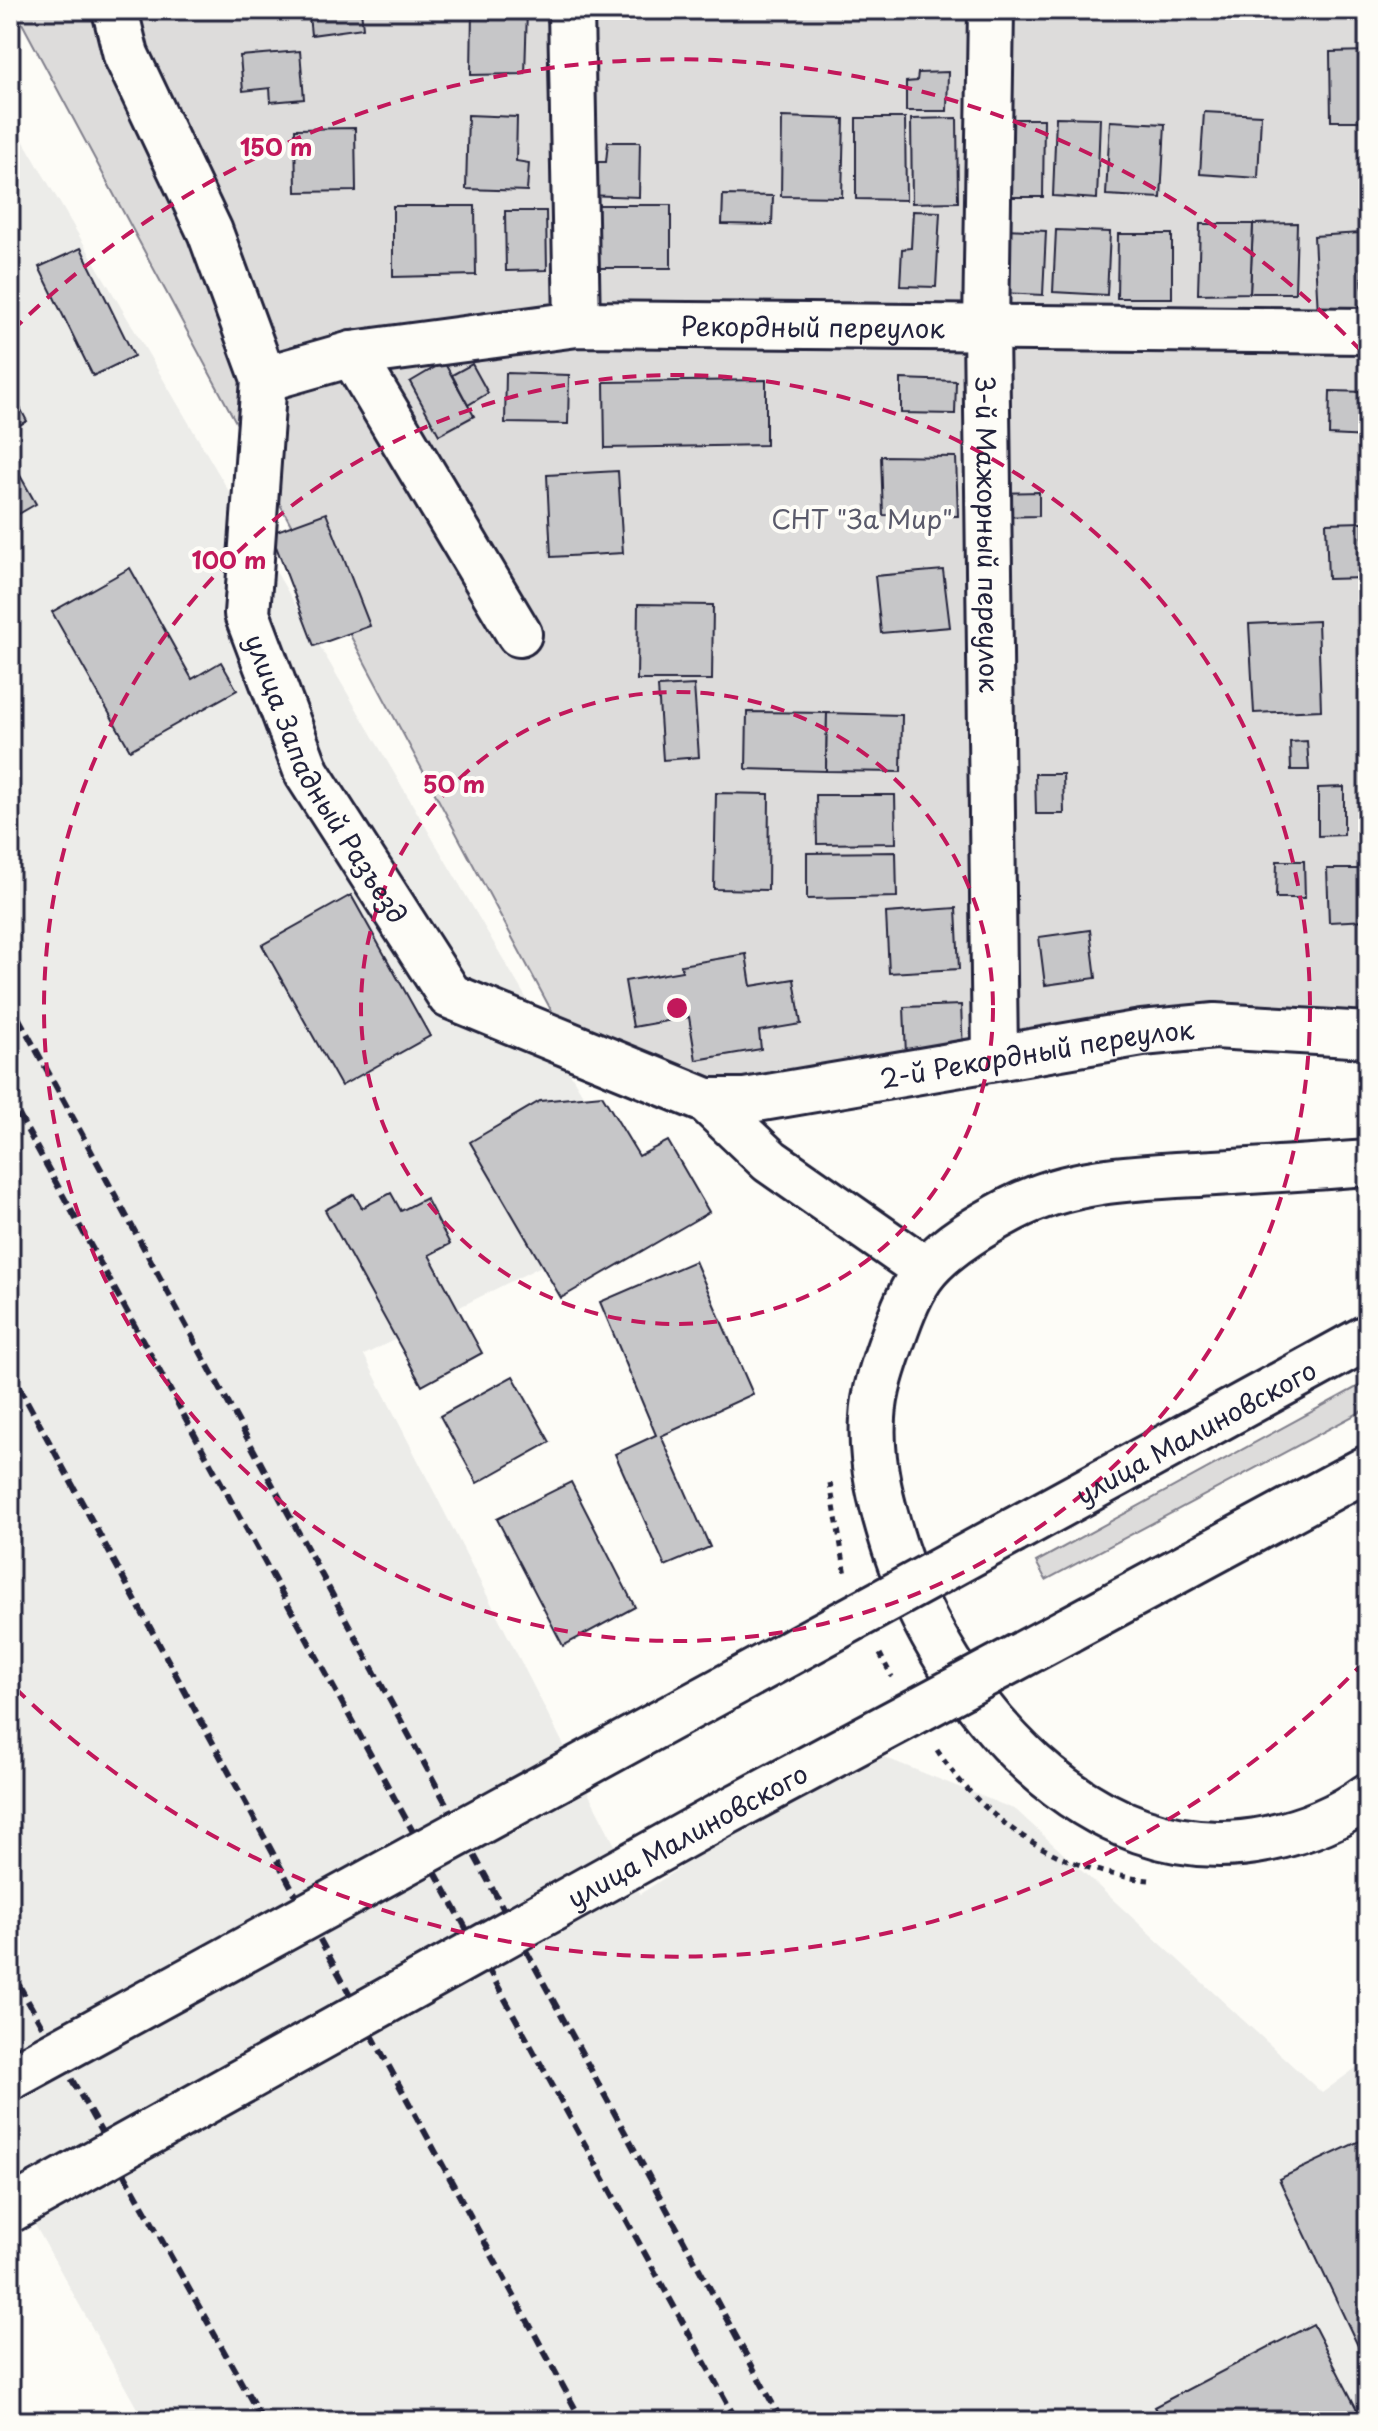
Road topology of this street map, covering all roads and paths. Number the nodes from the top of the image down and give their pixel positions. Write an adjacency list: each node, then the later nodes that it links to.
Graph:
1 (115, 10): 8 (main road, улица Западный Разъезд)
2 (571, 10): 4 (main road)
3 (991, 10): 5 (main road, 3-й Мажорный переулок)
4 (577, 324): 5 (main road, Рекордный переулок); 7 (main road, Рекордный переулок)
5 (986, 328): 6 (main road, Рекордный переулок); 11 (main road, 3-й Мажорный переулок)
6 (1368, 331)
7 (352, 354): 8 (main road, Рекордный переулок); 9 (main road)
8 (264, 379): 12 (main road, улица Западный Разъезд)
9 (519, 634)
10 (1368, 1035): 11 (main road, 2-й Рекордный переулок)
11 (995, 1057): 12 (main road, 2-й Рекордный переулок)
12 (707, 1101): 14 (main road)
13 (1368, 1163): 14 (main road)
14 (926, 1270): 17 (main road)
15 (1368, 1337): 18 (main road, улица Малиновского, bridge)
16 (1368, 1468): 19 (main road, улица Малиновского, bridge)
17 (1368, 1796)
18 (10, 2078)
19 (10, 2210)

